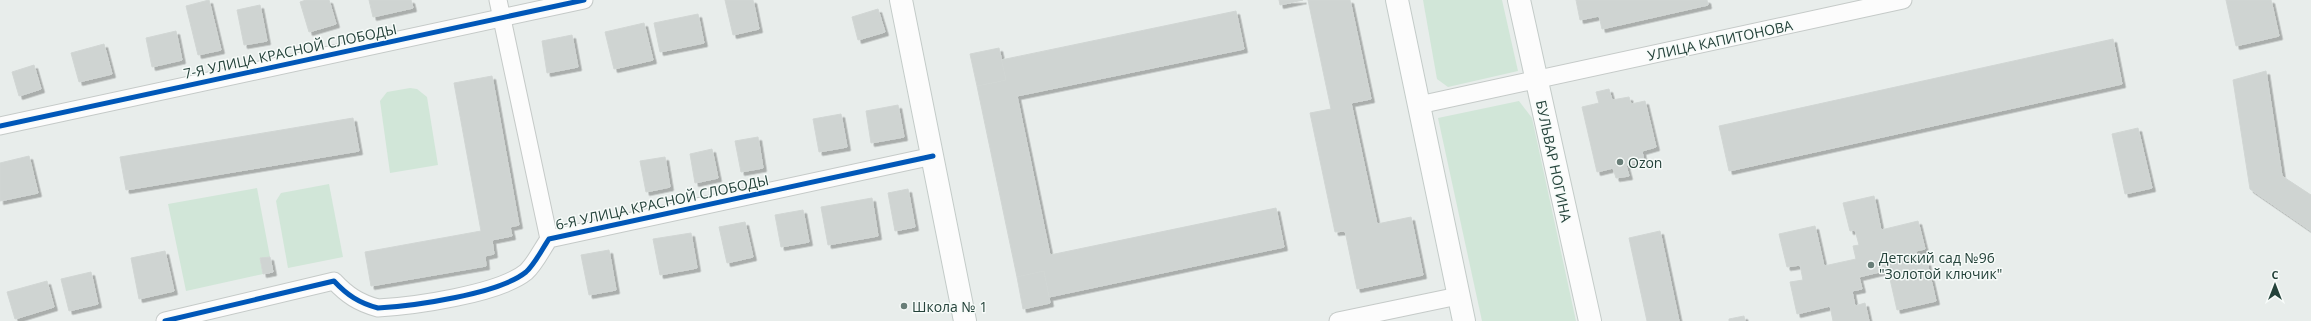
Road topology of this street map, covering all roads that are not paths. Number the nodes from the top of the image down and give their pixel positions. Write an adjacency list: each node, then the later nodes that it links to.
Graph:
1 (498, 0): 7 (street)
2 (584, 0): 7 (street, 7-Я УЛИЦА КРАСНОЙ СЛОБОДЫ)
3 (902, 0): 11 (street)
4 (1397, 0): 9 (street)
5 (1519, 0): 8 (street, БУЛЬВАР НОГИНА)
6 (1902, 0): 8 (street, УЛИЦА КАПИТОНОВА)
7 (502, 18): 10 (street, 7-Я УЛИЦА КРАСНОЙ СЛОБОДЫ); 12 (street)
8 (1537, 81): 9 (street, УЛИЦА КАПИТОНОВА); 18 (street, БУЛЬВАР НОГИНА)
9 (1419, 105): 13 (street)
10 (0, 126)
11 (933, 156): 12 (street, 6-Я УЛИЦА КРАСНОЙ СЛОБОДЫ); 15 (street)
12 (549, 239): 14 (street, 6-Я УЛИЦА КРАСНОЙ СЛОБОДЫ)
13 (1458, 296): 16 (street); 17 (street)
14 (165, 321)
15 (965, 321)
16 (1338, 321)
17 (1464, 321)
18 (1590, 321)

